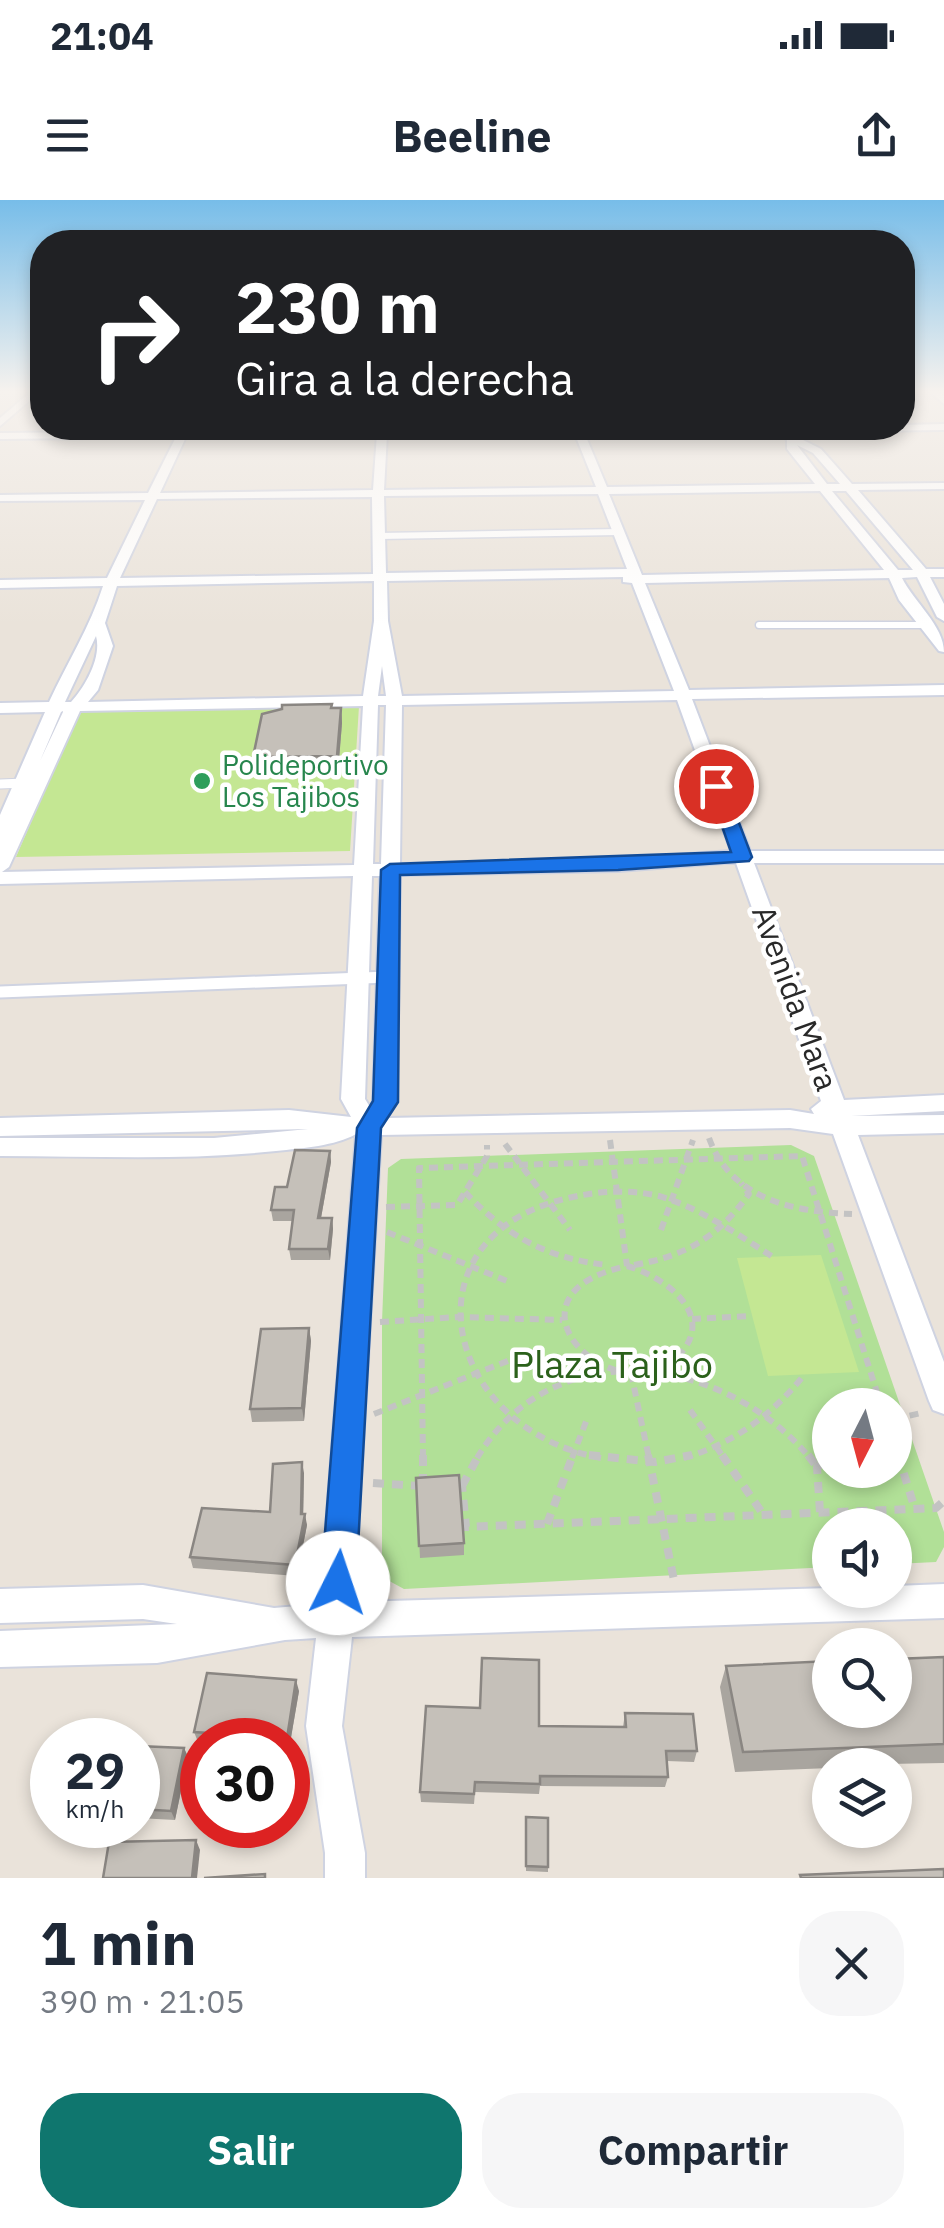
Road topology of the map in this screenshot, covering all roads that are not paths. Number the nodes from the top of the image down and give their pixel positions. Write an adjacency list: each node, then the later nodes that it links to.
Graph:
1 (166, 468): 7 (street)
2 (176, 468): 7 (street)
3 (385, 468): 13 (street)
4 (595, 468): 11 (street, Avenida Mara)
5 (806, 468): 10 (street)
6 (832, 468): 9 (street)
7 (162, 478): 12 (street)
8 (944, 488): 9 (street)
9 (850, 489): 10 (street); 19 (street)
10 (822, 490): 11 (street); 18 (street)
11 (605, 492): 13 (street); 15 (street, Avenida Mara)
12 (152, 498): 13 (street); 14 (street); 22 (street)
13 (384, 498): 16 (street)
14 (0, 500)
15 (620, 532): 16 (lane); 20 (street, Avenida Mara)
16 (379, 536): 21 (street)
17 (944, 573): 19 (street)
18 (894, 574): 19 (street); 20 (street); 27 (street)
19 (922, 574): 24 (street)
20 (636, 576): 21 (street); 31 (street, Avenida Mara)
21 (379, 580): 22 (street); 25 (street)
22 (110, 585): 23 (street); 26 (street)
23 (0, 587)
24 (944, 617)
25 (381, 621): 32 (street); 33 (street)
26 (98, 623): 35 (street); 36 (street)
27 (926, 625): 28 (lane); 29 (street)
28 (759, 626)
29 (944, 648)
30 (944, 687): 31 (street)
31 (681, 691): 33 (street); 42 (street, Avenida Mara)
32 (370, 696): 33 (street); 36 (street); 45 (street)
33 (394, 696): 44 (street)
34 (0, 698): 35 (street)
35 (57, 702): 36 (street); 37 (street); 38 (street)
36 (81, 702): 38 (street)
37 (0, 708)
38 (31, 783): 39 (lane); 40 (street); 46 (street)
39 (0, 784)
40 (0, 836)
41 (944, 844): 42 (street)
42 (740, 852): 43 (street); 44 (street); 52 (street, Avenida Mara)
43 (944, 857)
44 (391, 862): 45 (street); 48 (street)
45 (364, 863): 46 (street); 47 (street); 49 (street)
46 (0, 866)
47 (0, 878)
48 (388, 977): 49 (lane); 55 (street)
49 (358, 978): 50 (lane); 55 (street)
50 (0, 992)
51 (944, 1103): 52 (street)
52 (838, 1116): 53 (street); 55 (street); 57 (street, Avenida Mara)
53 (944, 1124)
54 (0, 1127): 55 (street)
55 (369, 1128): 56 (street); 60 (street)
56 (0, 1147)
57 (944, 1401)
58 (943, 1600): 60 (street)
59 (0, 1606): 61 (street)
60 (336, 1620): 61 (street); 63 (street)
61 (285, 1623): 62 (street)
62 (0, 1649)
63 (345, 1878)

